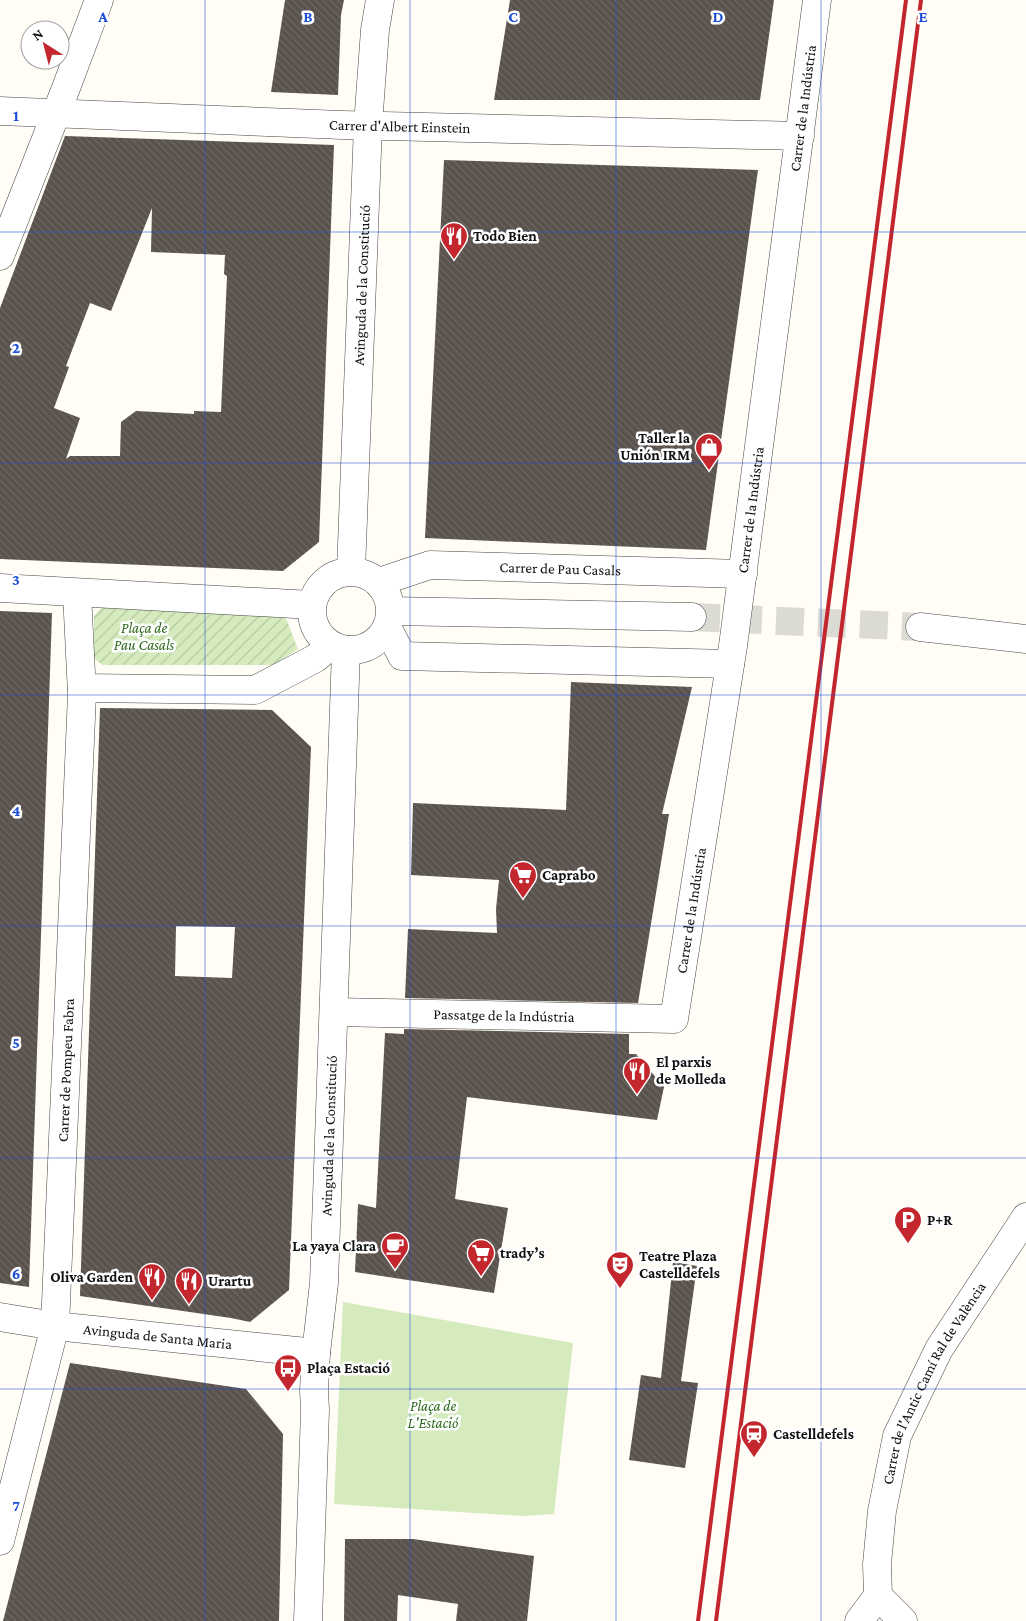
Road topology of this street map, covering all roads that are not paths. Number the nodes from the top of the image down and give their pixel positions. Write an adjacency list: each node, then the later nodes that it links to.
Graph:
1 (99, 0): 5 (street)
2 (380, 0): 6 (street, Avinguda de la Constitució)
3 (817, 0): 7 (street, Carrer de la Indústria)
4 (0, 111): 5 (street, Carrer d'Albert Einstein)
5 (57, 113): 6 (street, Carrer d'Albert Einstein); 8 (street)
6 (368, 126): 7 (street, Carrer d'Albert Einstein); 9 (street, Avinguda de la Constitució)
7 (800, 136): 10 (street, Carrer de la Indústria)
8 (0, 256)
9 (350, 571): 11 (street); 14 (street)
10 (743, 574): 11 (street, Carrer de Pau Casals); 20 (street, Carrer de la Indústria)
11 (379, 582): 16 (street)
12 (0, 588): 13 (street)
13 (77, 593): 14 (street); 21 (street, Carrer de Pompeu Fabra)
14 (312, 606): 19 (street)
15 (692, 617): 16 (street)
16 (389, 619): 19 (street); 20 (street)
17 (920, 627): 18 (street)
18 (1026, 639)
19 (339, 648): 21 (street); 22 (street, Avinguda de la Constitució)
20 (730, 664): 23 (street, Carrer de la Indústria)
21 (82, 688): 26 (street, Carrer de Pompeu Fabra)
22 (334, 1012): 23 (street, Passatge de la Indústria); 27 (street, Avinguda de la Constitució)
23 (674, 1019)
24 (1026, 1217): 29 (street, Carrer de l'Antic Camí Ral de València)
25 (0, 1317): 26 (street, Avinguda de Santa Maria)
26 (55, 1326): 27 (street, Avinguda de Santa Maria); 28 (street, Carrer de Pompeu Fabra)
27 (316, 1353): 30 (street, Avinguda de la Constitució)
28 (0, 1541)
29 (878, 1596): 31 (street); 32 (street)
30 (308, 1621)
31 (859, 1621)
32 (902, 1621)

